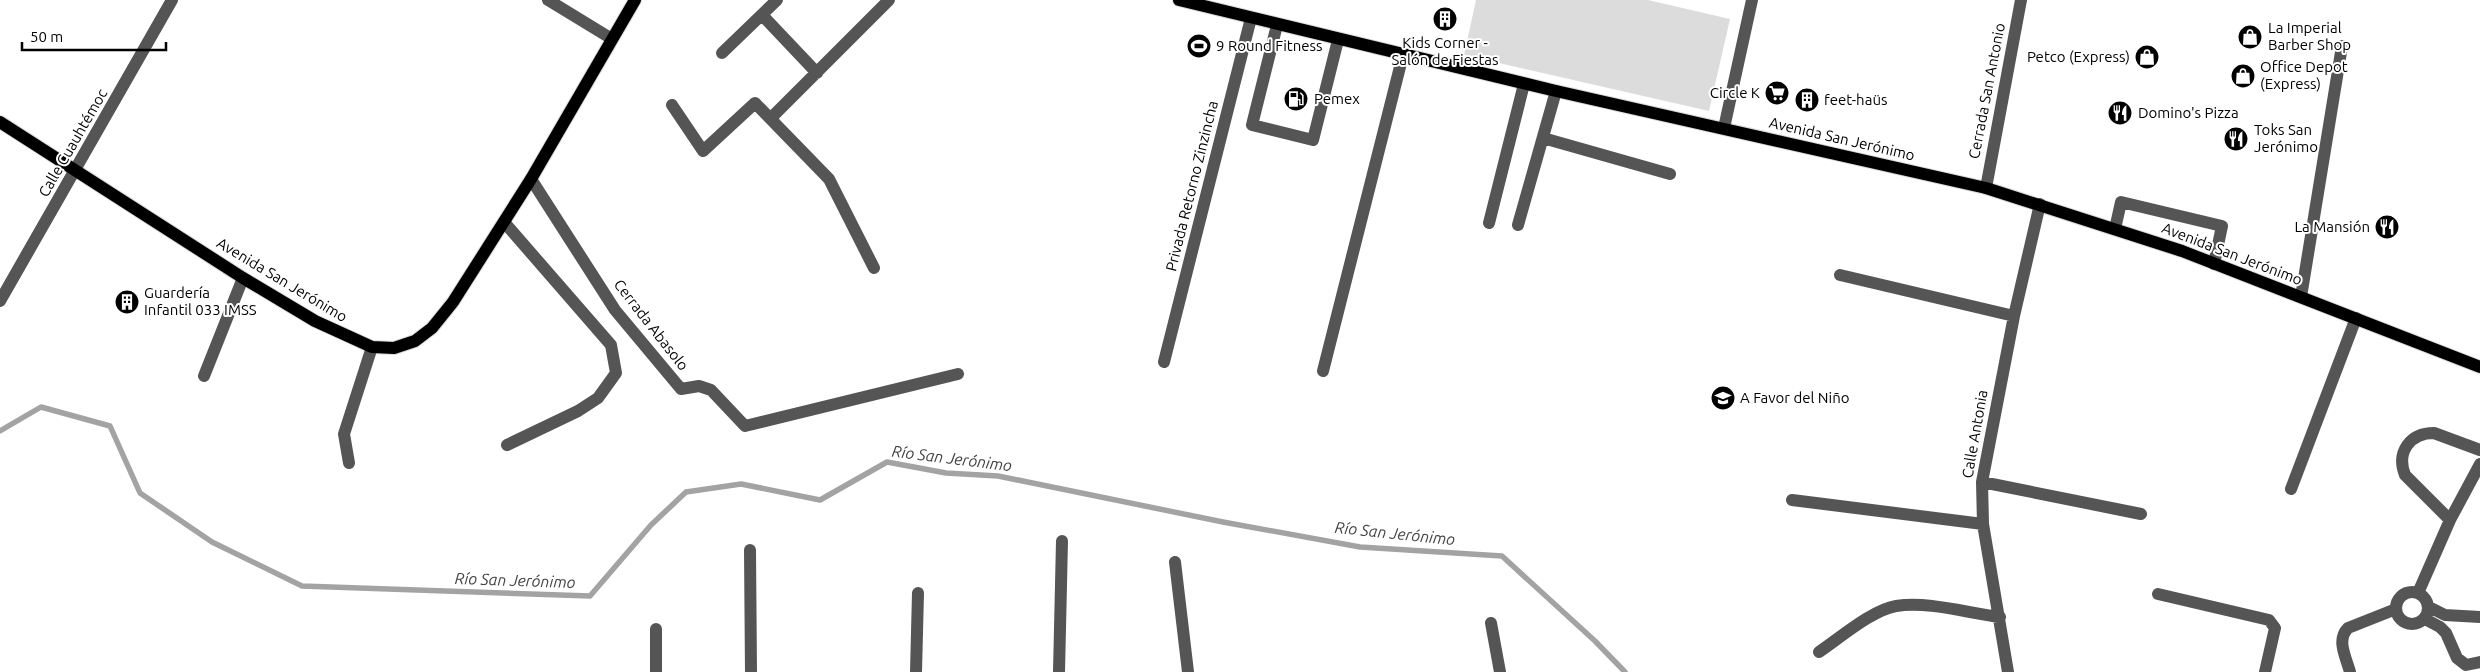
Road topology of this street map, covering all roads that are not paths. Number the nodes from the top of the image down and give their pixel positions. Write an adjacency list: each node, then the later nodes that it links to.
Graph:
1 (172, 0): 26 (street, Calle Cuauhtémoc)
2 (548, 0): 13 (street)
3 (635, 0): 13 (main road, Avenida San Jerónimo)
4 (778, 0): 10 (street)
5 (889, 0): 18 (street)
6 (1179, 0): 9 (main road, Avenida San Jerónimo)
7 (1752, 0): 24 (street)
8 (2021, 0): 29 (street, Cerrada San Antonio)
9 (1198, 2): 11 (main road, Avenida San Jerónimo)
10 (762, 15): 16 (street); 18 (street)
11 (1251, 18): 12 (main road, Avenida San Jerónimo); 44 (street, Privada Retorno Zinzincha)
12 (1278, 25): 14 (main road, Avenida San Jerónimo); 14 (street)
13 (612, 39): 28 (main road, Avenida San Jerónimo)
14 (1338, 40): 17 (main road, Avenida San Jerónimo)
15 (2342, 46): 39 (street)
16 (722, 53)
17 (1403, 55): 19 (main road, Avenida San Jerónimo); 46 (street)
18 (817, 73): 22 (street)
19 (1524, 84): 20 (main road, Avenida San Jerónimo); 32 (street)
20 (1556, 91): 24 (main road, Avenida San Jerónimo); 25 (street)
21 (672, 106): 22 (street)
22 (771, 118): 36 (street)
23 (0, 122): 26 (main road, Avenida San Jerónimo)
24 (1724, 128): 29 (main road, Avenida San Jerónimo)
25 (1543, 138): 27 (street); 33 (street)
26 (76, 170): 38 (main road, Avenida San Jerónimo); 40 (street, Calle Cuauhtémoc)
27 (1670, 174)
28 (531, 179): 31 (main road, Avenida San Jerónimo); 47 (street, Cerrada Abasolo)
29 (1986, 188): 30 (main road, Avenida San Jerónimo)
30 (2040, 204): 34 (main road, Avenida San Jerónimo); 41 (street, Calle Antonia)
31 (504, 222): 43 (main road, Avenida San Jerónimo); 49 (street)
32 (1489, 223)
33 (1518, 225)
34 (2115, 229): 35 (main road, Avenida San Jerónimo); 35 (street)
35 (2214, 264): 39 (main road, Avenida San Jerónimo)
36 (874, 268)
37 (1840, 275): 41 (street)
38 (243, 278): 43 (main road, Avenida San Jerónimo); 48 (street)
39 (2301, 298): 42 (main road, Avenida San Jerónimo)
40 (0, 301)
41 (2014, 316): 53 (street, Calle Antonia)
42 (2356, 318): 45 (main road, Avenida San Jerónimo); 54 (street)
43 (372, 347): 51 (street)
44 (1164, 362)
45 (2480, 367)
46 (1323, 371)
47 (958, 374)
48 (204, 376)
49 (507, 445)
50 (2480, 450): 57 (street)
51 (349, 463)
52 (2480, 464): 57 (street)
53 (1982, 482): 56 (street); 58 (street, Calle Antonia)
54 (2291, 489)
55 (1792, 500): 58 (street)
56 (2141, 514)
57 (2450, 520): 63 (street)
58 (1983, 524): 67 (street, Calle Antonia)
59 (1062, 540): 76 (street)
60 (750, 550): 74 (street)
61 (1175, 562): 77 (street)
62 (918, 593): 75 (street)
63 (2418, 593): 65 (street); 66 (street)
64 (2158, 594): 80 (street)
65 (2396, 609): 66 (street); 81 (street)
66 (2427, 613): 68 (street); 72 (street)
67 (2000, 617): 71 (street); 79 (street, Calle Antonia)
68 (2480, 617)
69 (1491, 622): 78 (street)
70 (656, 629): 73 (street)
71 (1819, 652)
72 (2480, 662)
73 (656, 672)
74 (751, 672)
75 (916, 672)
76 (1059, 672)
77 (1188, 672)
78 (1500, 672)
79 (2008, 672)
80 (2265, 672)
81 (2350, 672)

